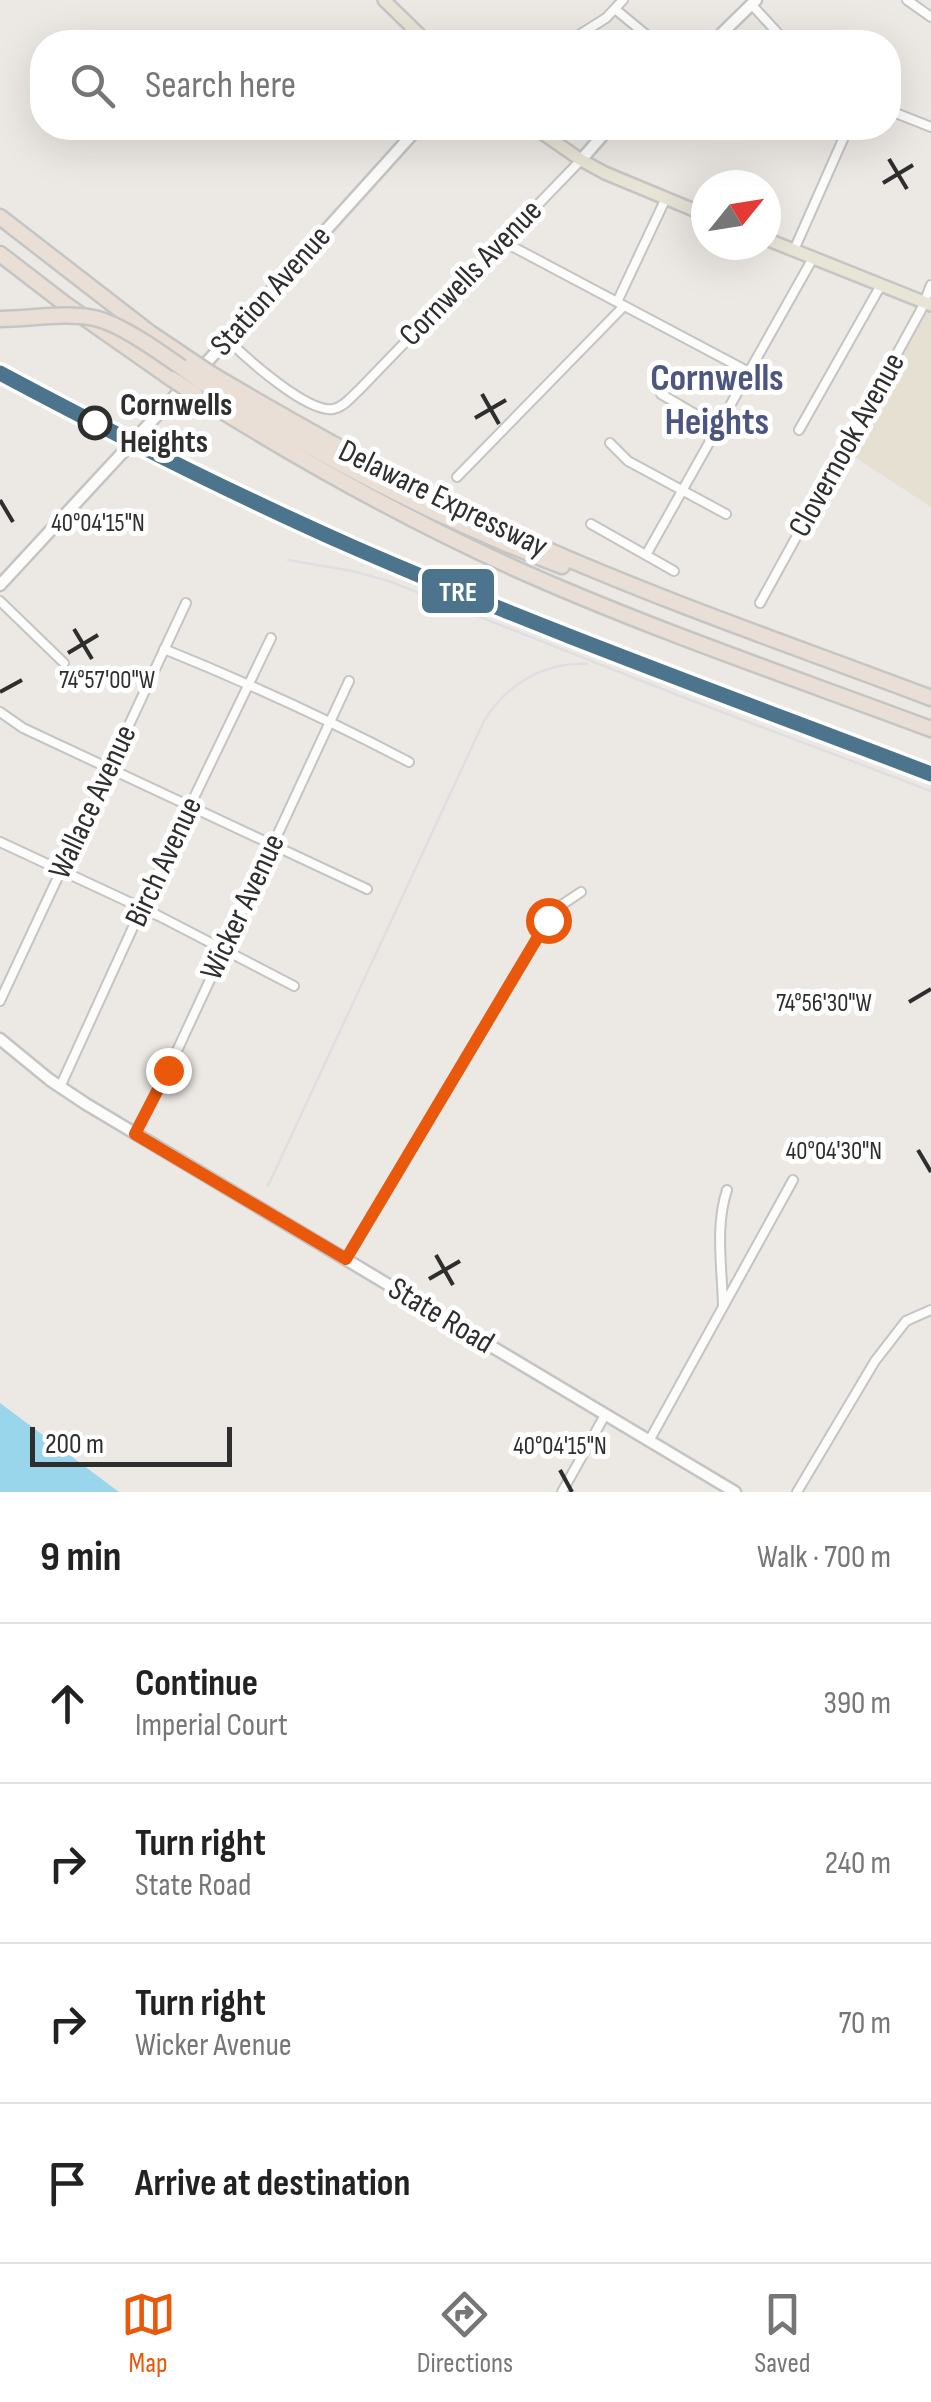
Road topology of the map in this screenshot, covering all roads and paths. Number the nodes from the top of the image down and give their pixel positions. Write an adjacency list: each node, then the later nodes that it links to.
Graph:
1 (623, 0): 5 (street)
2 (907, 0): 6 (street)
3 (387, 1): 7 (main road)
4 (754, 2): 10 (main road); 11 (street)
5 (615, 9): 8 (street); 9 (street)
6 (931, 17)
7 (415, 30)
8 (587, 30)
9 (640, 30)
10 (725, 30)
11 (776, 30)
12 (901, 115): 13 (street)
13 (931, 127)
14 (407, 140): 34 (main road, Station Avenue)
15 (552, 140): 18 (main road)
16 (598, 140): 18 (main road, Cornwells Avenue)
17 (843, 140): 24 (street)
18 (581, 160): 19 (main road); 22 (street, Cornwells Avenue)
19 (666, 198): 20 (main road); 30 (street)
20 (691, 208)
21 (0, 216): 36 (highway, Delaware Expressway, bridge)
22 (502, 241): 30 (street); 34 (street, Cornwells Avenue)
23 (781, 245): 24 (main road)
24 (794, 250): 26 (main road)
25 (0, 254): 33 (highway, Delaware Expressway)
26 (813, 258): 28 (main road); 35 (street)
27 (0, 266): 33 (highway)
28 (881, 285): 31 (main road); 39 (street)
29 (931, 286): 31 (street, Clovernook Avenue)
30 (620, 304): 35 (street); 41 (street)
31 (927, 304): 49 (street, Clovernook Avenue)
32 (0, 319): 36 (highway, bridge)
33 (113, 339): 36 (highway, Delaware Expressway, bridge)
34 (228, 339): 47 (main road, Station Avenue)
35 (749, 372): 38 (street)
36 (205, 385): 56 (highway); 59 (highway, Delaware Expressway)
37 (661, 394): 38 (street)
38 (718, 427): 42 (street)
39 (800, 430)
40 (610, 442): 42 (street)
41 (457, 478)
42 (682, 492): 43 (street); 45 (street)
43 (726, 514)
44 (591, 524): 45 (street)
45 (646, 555): 46 (street)
46 (674, 571)
47 (0, 585)
48 (0, 601): 53 (street)
49 (760, 603)
50 (186, 604): 52 (street, Wallace Avenue)
51 (270, 638): 55 (street, Birch Avenue)
52 (164, 649): 55 (street); 61 (street, Wallace Avenue)
53 (64, 663)
54 (349, 681): 58 (street, Wicker Avenue)
55 (248, 683): 58 (street); 62 (street, Birch Avenue)
56 (931, 698)
57 (1, 716): 61 (street)
58 (329, 720): 60 (street); 64 (street, Wicker Avenue)
59 (931, 729)
60 (409, 762)
61 (109, 769): 62 (street); 65 (street, Wallace Avenue)
62 (191, 807): 64 (street); 68 (street, Birch Avenue)
63 (0, 842): 65 (street)
64 (272, 844): 66 (street); 69 (street, Wicker Avenue)
65 (61, 871): 68 (street); 71 (street, Wallace Avenue)
66 (367, 888)
67 (581, 892): 77 (street)
68 (142, 908): 69 (street); 73 (street, Birch Avenue)
69 (224, 948): 70 (street); 74 (street, Wicker Avenue)
70 (294, 986)
71 (0, 1001)
72 (0, 1039): 73 (main road, State Road)
73 (60, 1087): 74 (main road, State Road)
74 (135, 1134): 77 (main road, State Road)
75 (793, 1180): 78 (street)
76 (727, 1190): 78 (street)
77 (346, 1259): 80 (main road, State Road)
78 (723, 1308): 81 (street)
79 (931, 1310): 84 (street)
80 (605, 1415): 81 (main road, State Road); 82 (street)
81 (649, 1441): 83 (main road, State Road)
82 (562, 1492)
83 (735, 1492)
84 (797, 1492)

